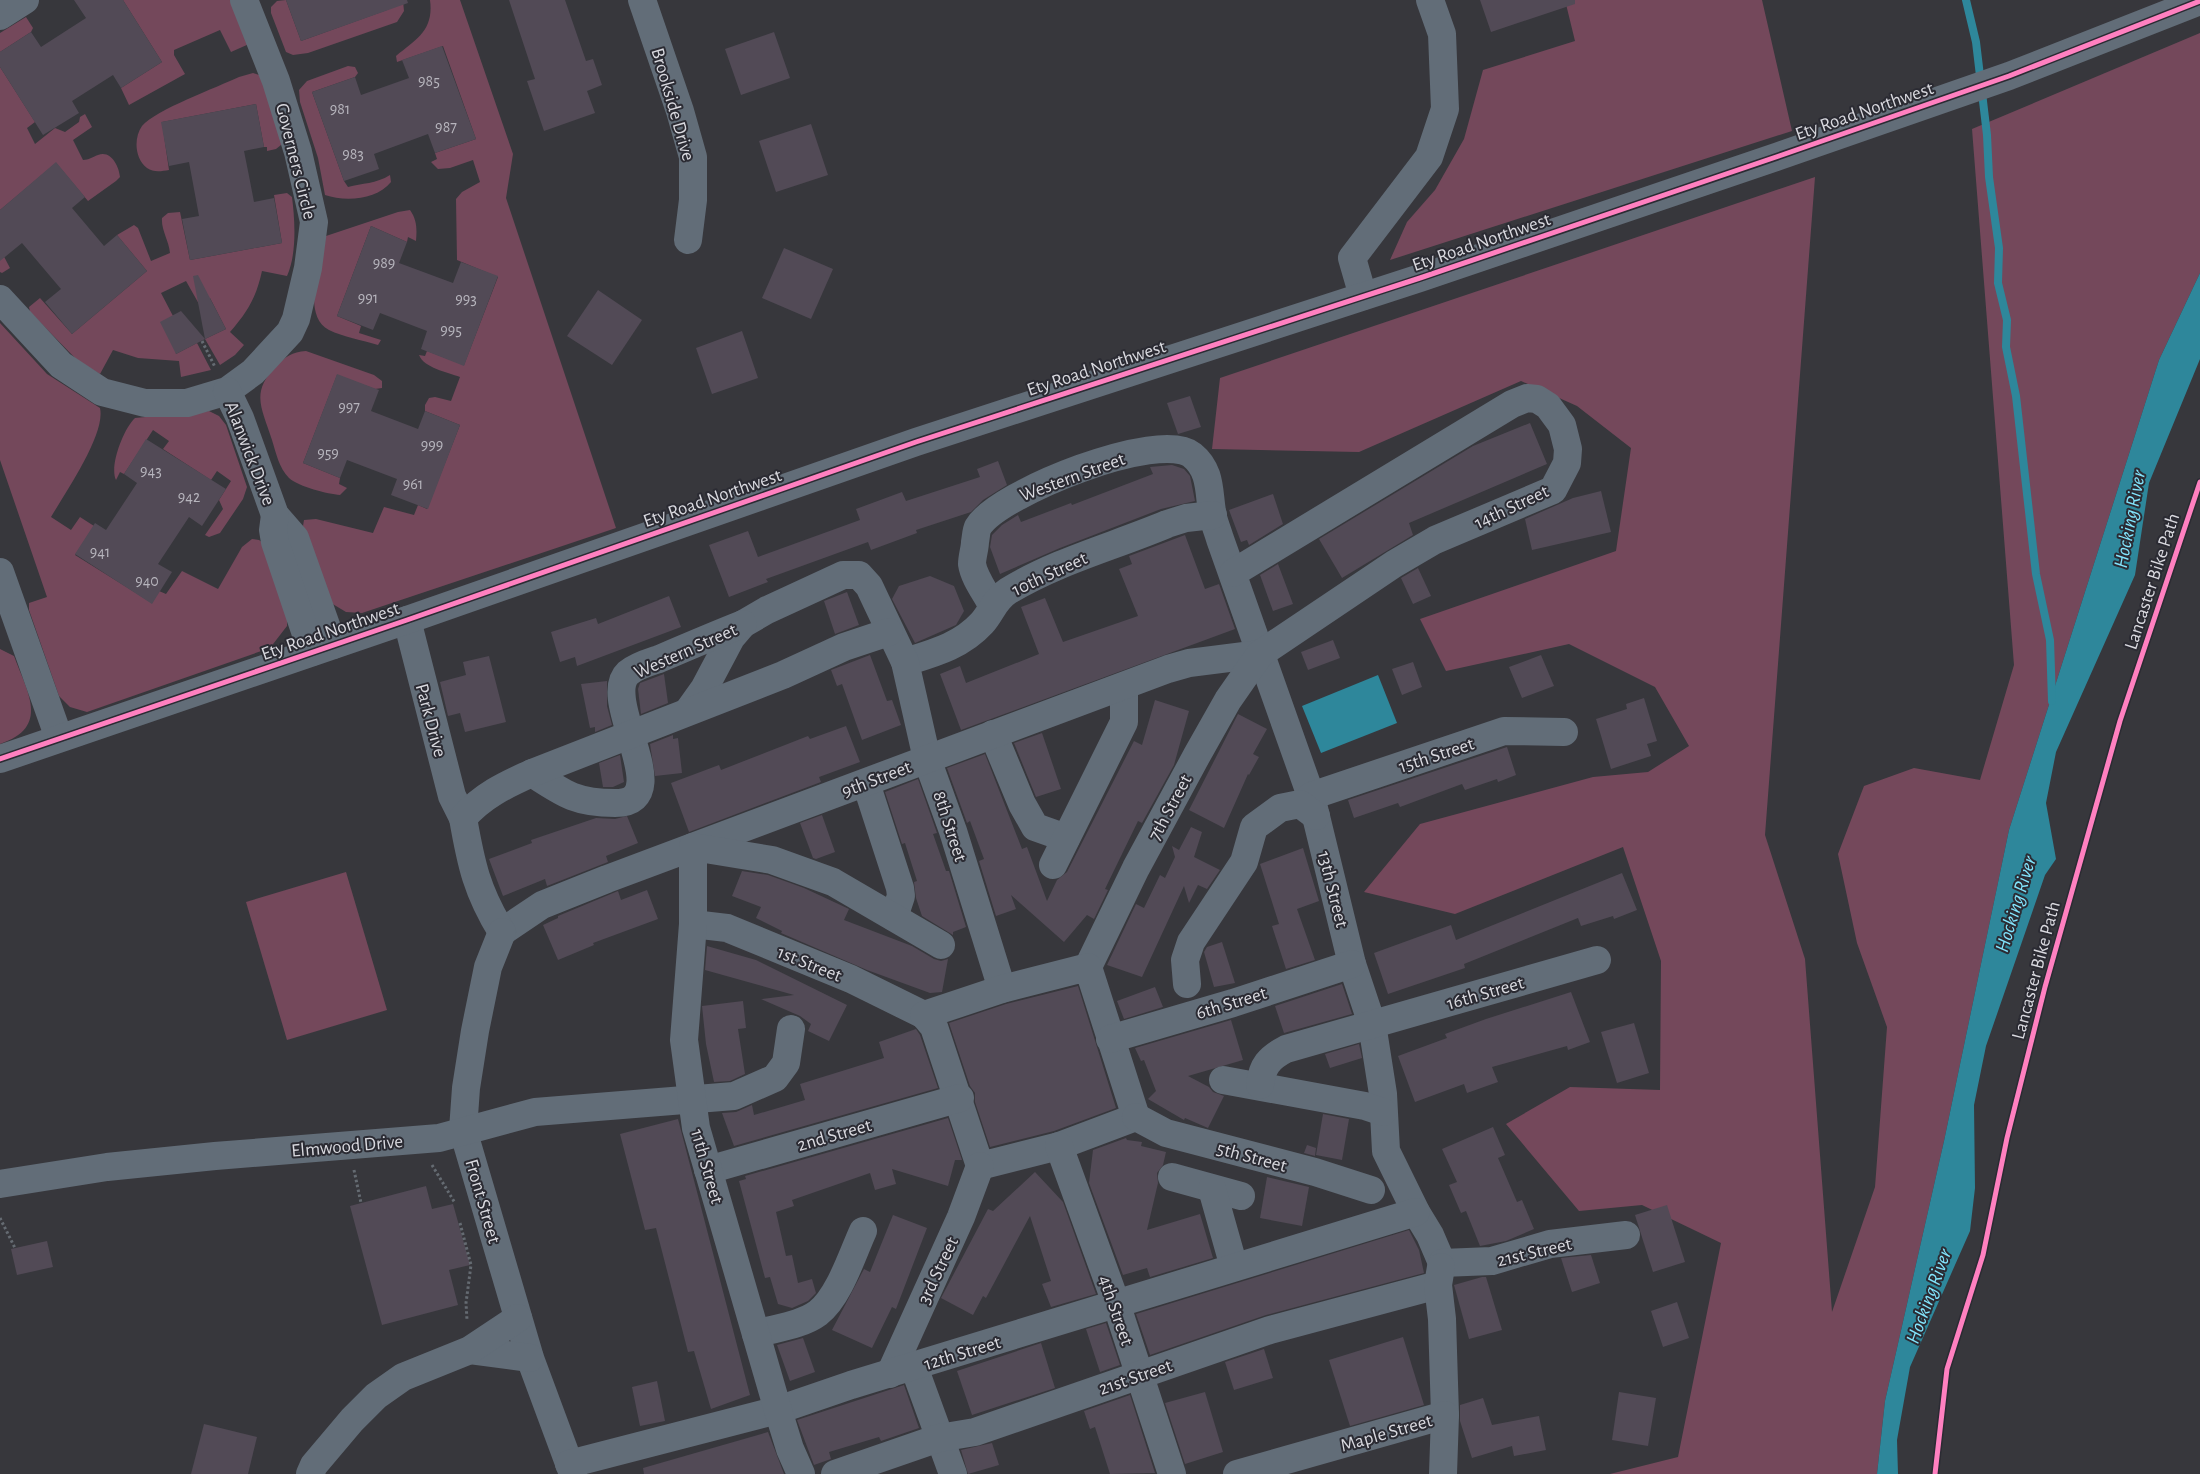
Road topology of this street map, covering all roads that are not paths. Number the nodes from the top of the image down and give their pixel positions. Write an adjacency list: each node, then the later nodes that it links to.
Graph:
1 (25, 0): 6 (street)
2 (244, 0): 10 (street, Governers Circle)
3 (642, 0): 7 (street, Brookside Drive)
4 (1430, 0): 8 (street)
5 (2200, 1): 8 (street, Ety Road Northwest)
6 (0, 16)
7 (688, 240)
8 (1363, 296): 15 (street, Ety Road Northwest)
9 (0, 299): 10 (street, Governers Circle)
10 (227, 391): 19 (street, Alanwick Drive)
11 (1213, 516): 13 (street, 13th Street); 14 (street, 10th Street); 14 (street, Western Street)
12 (0, 572): 17 (street)
13 (1233, 573): 20 (street, 13th Street); 20 (street, 14th Street)
14 (992, 605): 21 (street, 10th Street)
15 (407, 620): 19 (street, Ety Road Northwest); 33 (street, Park Drive)
16 (743, 624): 18 (street, Western Street); 23 (street, Western Street); 25 (street, Western Street)
17 (10, 629): 27 (street)
18 (889, 632): 21 (street, Western Street); 23 (street)
19 (322, 648): 27 (street, Ety Road Northwest)
20 (1260, 654): 22 (street, 9th Street); 32 (street, 13th Street); 43 (street, 7th Street)
21 (905, 662): 29 (street, 8th Street)
22 (1124, 686): 26 (street, 9th Street); 34 (street)
23 (689, 710): 25 (street)
24 (1564, 732): 32 (street, 15th Street)
25 (630, 734): 30 (street); 30 (street, Western Street)
26 (993, 734): 29 (street, 9th Street); 34 (street)
27 (59, 738): 28 (street, Ety Road Northwest)
28 (0, 759)
29 (927, 759): 31 (street, 9th Street); 45 (street, 8th Street)
30 (532, 774): 33 (street)
31 (866, 783): 35 (street, 9th Street); 37 (street)
32 (1313, 806): 42 (street, 13th Street); 44 (street)
33 (462, 818): 39 (street)
34 (1066, 838): 36 (street)
35 (693, 847): 37 (street); 38 (street, 11th Street); 39 (street, 9th Street)
36 (1053, 865)
37 (894, 917): 40 (street)
38 (693, 924): 46 (street, 1st Street); 52 (street, 11th Street)
39 (502, 932): 56 (street, Front Street)
40 (941, 945)
41 (1598, 960): 47 (street, 16th Street)
42 (1352, 964): 47 (street, 13th Street); 49 (street, 6th Street)
43 (1088, 967): 45 (street); 49 (street)
44 (1187, 984)
45 (1002, 990): 46 (street)
46 (924, 1015): 53 (street)
47 (1372, 1024): 51 (street, 16th Street); 54 (street, 13th Street)
48 (791, 1029): 52 (street, Elmwood Drive)
49 (1110, 1039): 55 (street)
50 (1223, 1080): 51 (street)
51 (1260, 1085): 54 (street)
52 (692, 1098): 56 (street, Elmwood Drive); 60 (street, 11th Street)
53 (960, 1098): 59 (street); 60 (street, 2nd Street)
54 (1383, 1112): 58 (street, 13th Street)
55 (1136, 1117): 57 (street); 64 (street, 5th Street)
56 (463, 1130): 62 (street, Elmwood Drive); 73 (street, Front Street)
57 (1060, 1146): 59 (street); 72 (street, 4th Street)
58 (1386, 1150): 64 (street); 66 (street, 13th Street)
59 (980, 1166): 77 (street, 3rd Street)
60 (708, 1170): 74 (street, 11th Street)
61 (1172, 1177): 63 (street)
62 (0, 1184)
63 (1212, 1189): 65 (street); 70 (street)
64 (1371, 1190): 67 (street)
65 (1241, 1196)
66 (1416, 1212): 67 (street, 12th Street); 71 (street, 13th Street)
67 (1352, 1231): 70 (street, 12th Street)
68 (863, 1232): 74 (street)
69 (1626, 1235): 71 (street, 21st Street)
70 (1234, 1267): 72 (street, 12th Street)
71 (1440, 1274): 78 (street, 21st Street); 80 (street, Maple Street)
72 (1116, 1304): 77 (street, 12th Street); 78 (street, 4th Street)
73 (518, 1318): 75 (street); 76 (street, Front Street)
74 (756, 1334): 79 (street, 11th Street)
75 (470, 1350): 76 (street); 83 (street)
76 (530, 1358): 82 (street, Front Street)
77 (902, 1370): 79 (street, 12th Street); 81 (street)
78 (1140, 1375): 81 (street, 21st Street); 87 (street, 4th Street)
79 (778, 1410): 82 (street, 12th Street); 84 (street, 11th Street)
80 (1445, 1415): 88 (street, Maple Street); 89 (street)
81 (939, 1438): 85 (street, 21st Street); 86 (street)
82 (571, 1469)
83 (310, 1474)
84 (801, 1474)
85 (834, 1474)
86 (953, 1474)
87 (1172, 1474)
88 (1237, 1474)
89 (1442, 1474)

